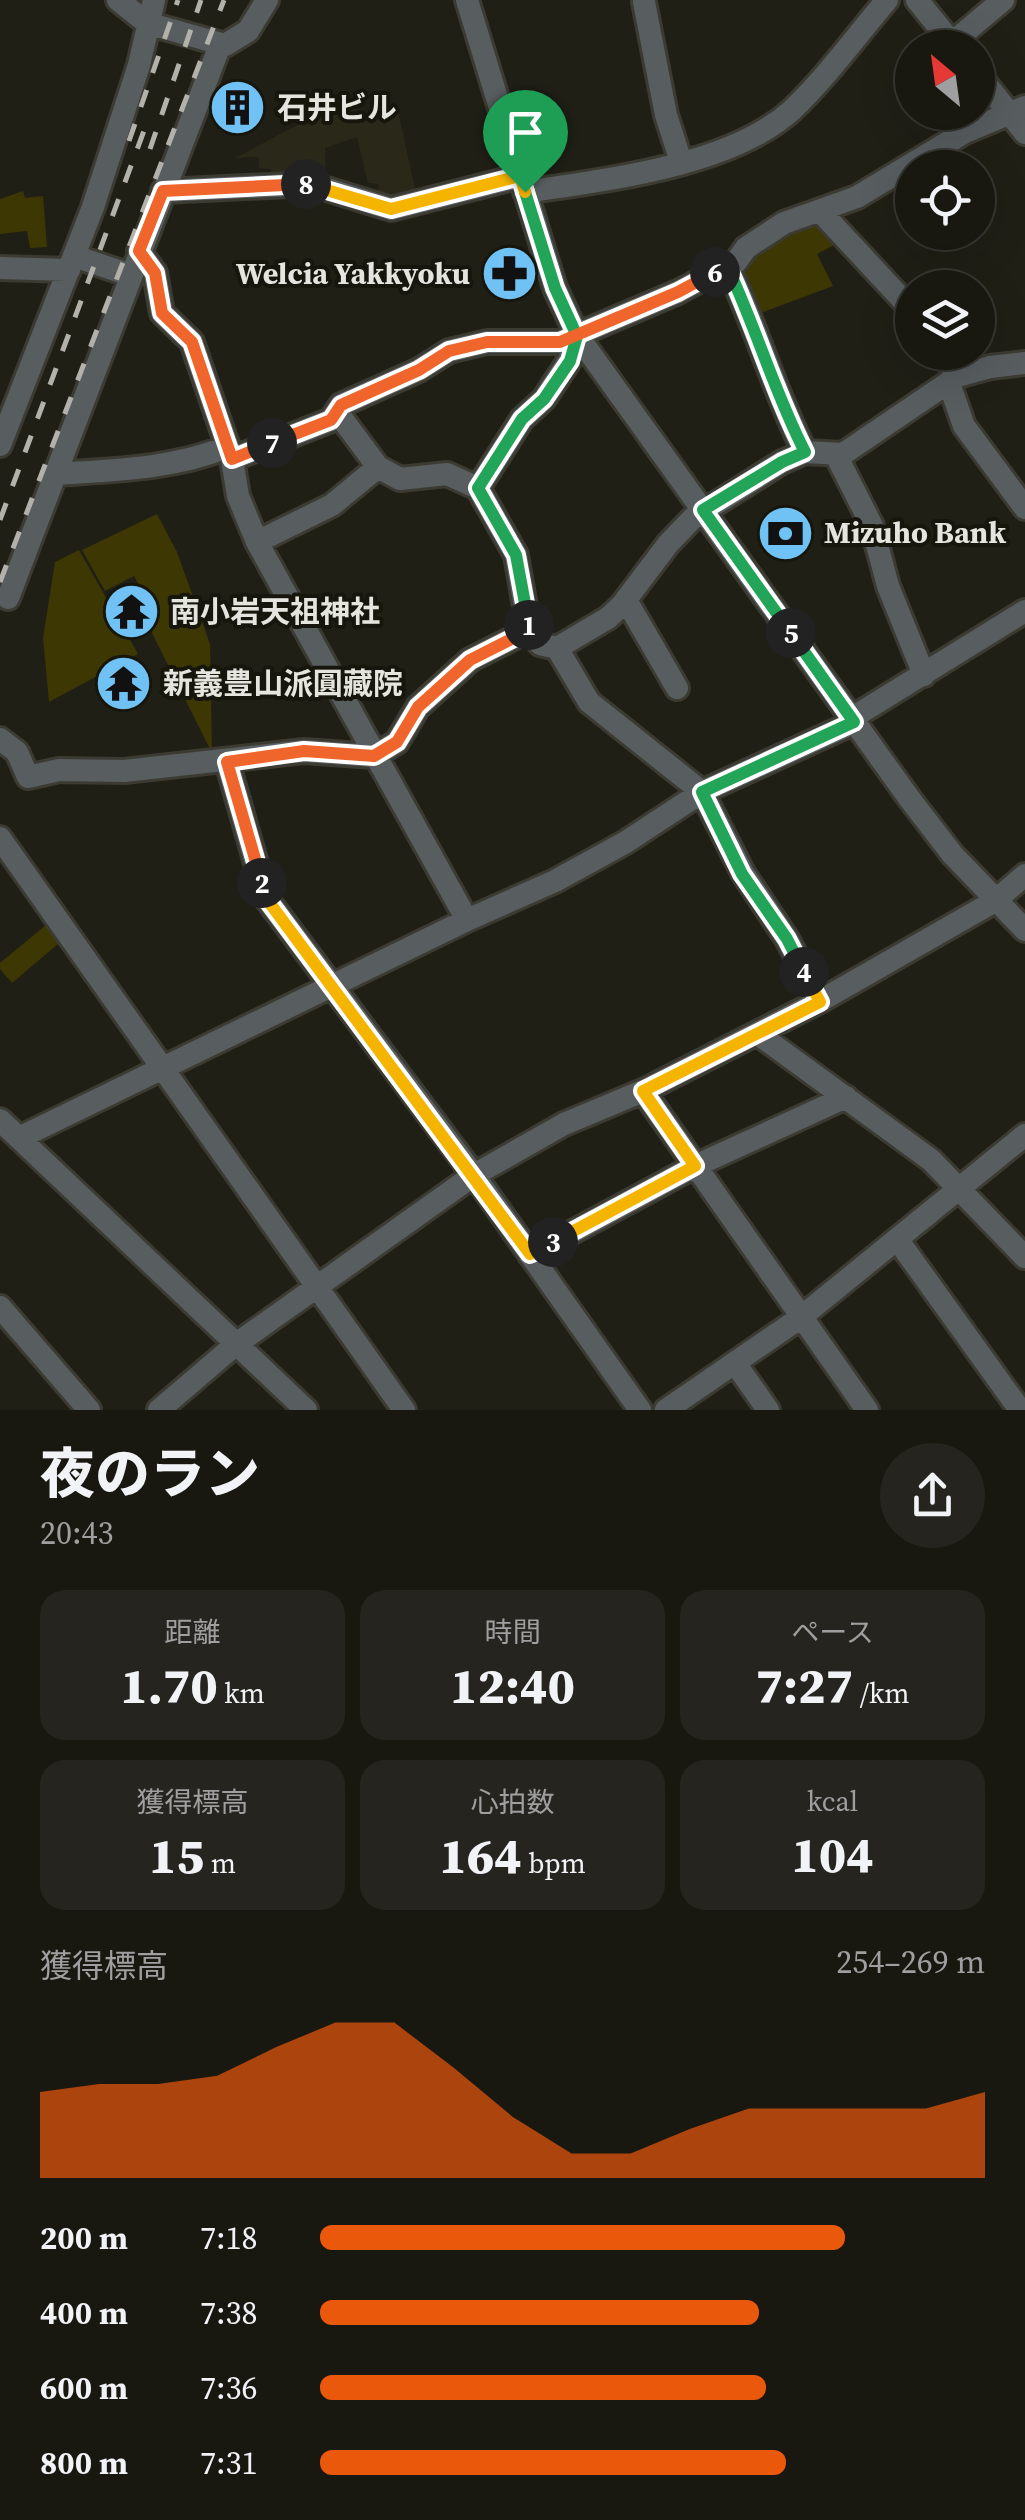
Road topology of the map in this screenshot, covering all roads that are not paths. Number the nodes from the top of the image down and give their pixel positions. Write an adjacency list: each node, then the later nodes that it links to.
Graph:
1 (118, 0): 8 (street)
2 (266, 0): 11 (street)
3 (467, 0): 16 (street)
4 (887, 0): 15 (street)
5 (917, 0): 9 (street)
6 (1004, 0): 10 (street)
7 (644, 2): 15 (street)
8 (150, 11): 11 (street); 20 (street)
9 (941, 30)
10 (971, 30)
11 (220, 45): 17 (street)
12 (995, 90): 13 (street)
13 (1017, 110): 14 (street); 18 (street)
14 (1025, 133)
15 (680, 162): 16 (street)
16 (523, 184): 17 (street); 25 (street)
17 (163, 191): 19 (street)
18 (820, 211): 21 (street); 24 (street)
19 (139, 251): 23 (street); 32 (street)
20 (71, 263): 22 (street); 23 (street); 30 (street)
21 (727, 266): 25 (street); 31 (street)
22 (0, 268)
23 (130, 275): 35 (street)
24 (895, 292)
25 (577, 336): 29 (street); 36 (street); 38 (street)
26 (1025, 363): 28 (street)
27 (949, 370): 28 (street)
28 (953, 380): 33 (street); 37 (street)
29 (338, 412): 32 (street); 34 (street)
30 (2, 437)
31 (805, 452): 33 (street); 38 (street)
32 (229, 453): 35 (street); 39 (street)
33 (836, 455): 45 (street)
34 (378, 467): 36 (street); 39 (street)
35 (56, 474): 40 (street)
36 (478, 488): 43 (street)
37 (1025, 508)
38 (703, 510): 41 (street); 47 (street)
39 (257, 542): 49 (street)
40 (8, 598)
41 (626, 600): 44 (street); 46 (street)
42 (1025, 611): 45 (street)
43 (529, 630): 44 (street); 49 (street)
44 (557, 648): 51 (street)
45 (924, 675): 47 (street)
46 (678, 688)
47 (853, 720): 51 (street); 54 (street)
48 (0, 739): 50 (street)
49 (374, 756): 50 (street); 55 (street)
50 (227, 762): 57 (street)
51 (702, 792): 55 (street); 58 (street)
52 (0, 838): 60 (street)
53 (1025, 876): 54 (street)
54 (995, 900): 56 (street); 58 (street)
55 (467, 920): 57 (street)
56 (1025, 930)
57 (332, 987): 60 (street); 66 (street)
58 (820, 1002): 59 (street)
59 (758, 1034): 61 (street); 62 (street)
60 (161, 1068): 63 (street); 71 (street)
61 (643, 1091): 65 (street); 66 (street)
62 (846, 1097): 65 (street); 67 (street)
63 (8, 1135): 74 (street)
64 (1025, 1135): 67 (street)
65 (695, 1166): 69 (street); 73 (street)
66 (474, 1175): 69 (street); 71 (street)
67 (959, 1188): 68 (street); 70 (street)
68 (897, 1239): 73 (street); 84 (street)
69 (530, 1254): 80 (street)
70 (1025, 1257)
71 (318, 1288): 74 (street); 79 (street)
72 (0, 1307): 76 (street)
73 (800, 1318): 75 (street); 83 (street)
74 (235, 1345): 77 (street); 78 (street)
75 (735, 1363): 81 (street); 82 (street)
76 (89, 1410)
77 (158, 1410)
78 (306, 1410)
79 (404, 1410)
80 (640, 1410)
81 (666, 1410)
82 (768, 1410)
83 (867, 1410)
84 (1020, 1410)

